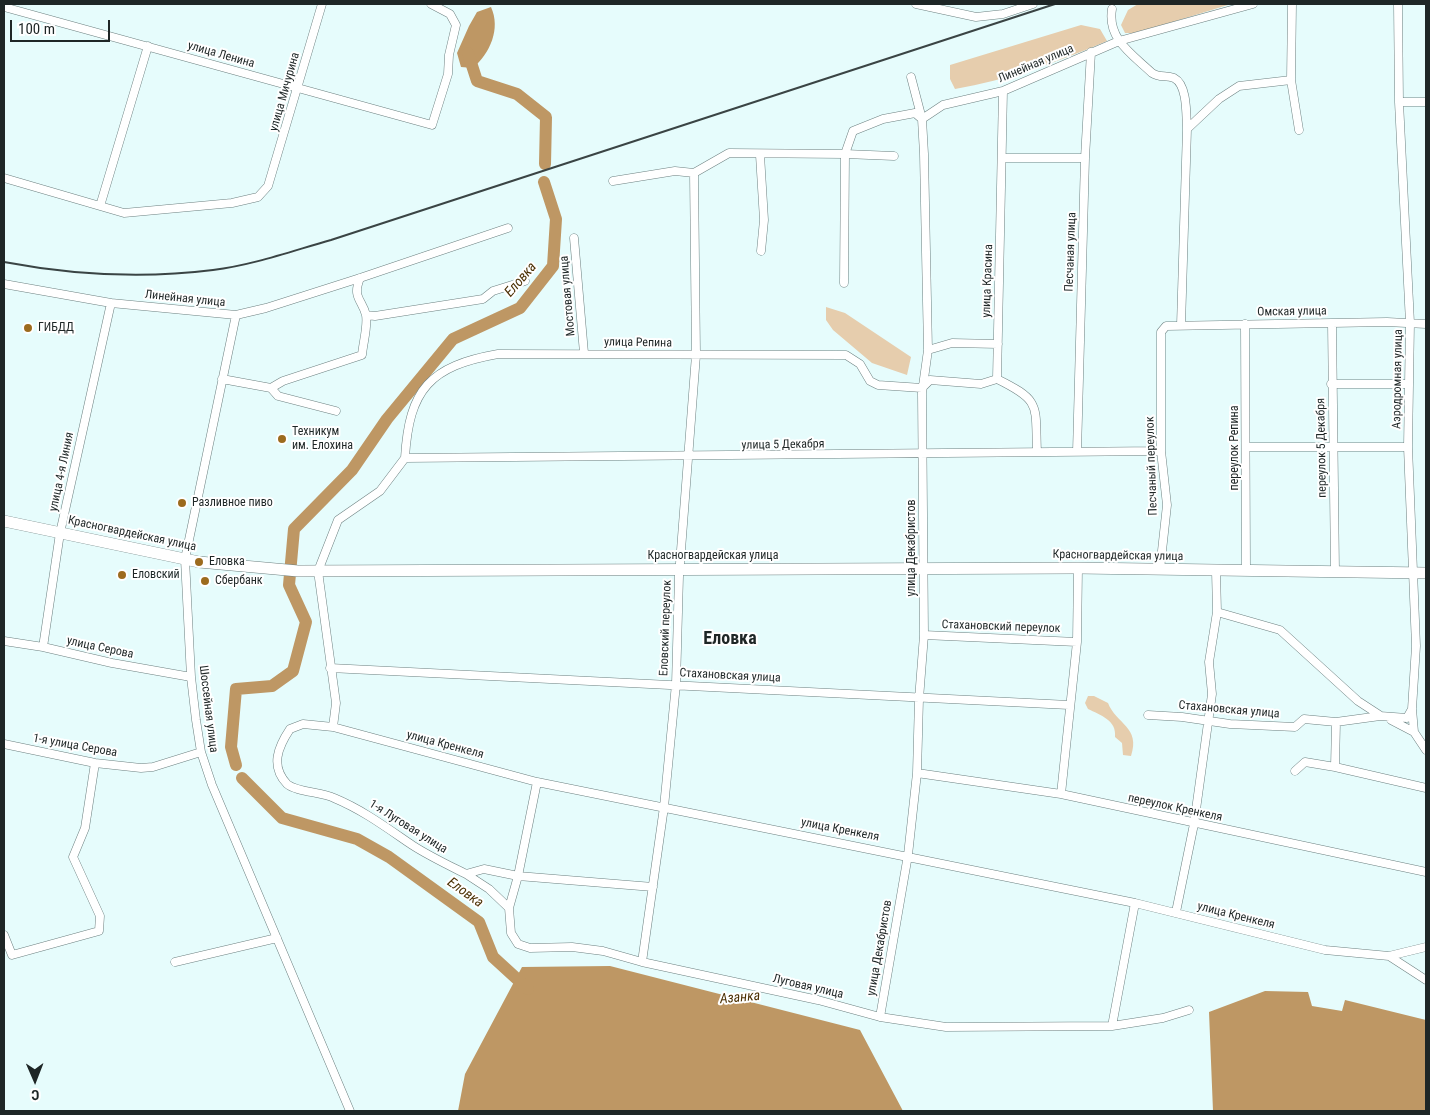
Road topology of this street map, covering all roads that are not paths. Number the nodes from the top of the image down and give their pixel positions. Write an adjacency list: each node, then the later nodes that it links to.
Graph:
1 (322, 4): 15 (street, улица Мичурина)
2 (431, 4): 15 (street, улица Ленина)
3 (916, 4): 4 (street)
4 (1033, 4)
5 (1253, 4): 10 (street, Линейная улица)
6 (1292, 4): 14 (street)
7 (1398, 4): 17 (street, Аэродромная улица)
8 (4, 7): 11 (street, улица Ленина)
9 (1112, 9): 10 (street)
10 (1118, 41): 12 (street, Линейная улица); 20 (street)
11 (148, 46): 15 (street, улица Ленина); 30 (street)
12 (1091, 52): 16 (street, Линейная улица); 26 (street, Песчаная улица)
13 (911, 77): 19 (street, улица Декабристов)
14 (1291, 80): 20 (street); 21 (street)
15 (298, 88): 30 (street, улица Мичурина)
16 (1002, 91): 19 (street, Линейная улица); 25 (street, улица Красина)
17 (1399, 102): 18 (street); 43 (street, Аэродромная улица)
18 (1426, 102)
19 (922, 118): 22 (street); 48 (street, улица Декабристов)
20 (1187, 129): 45 (street)
21 (1299, 130)
22 (845, 154): 23 (street); 24 (street); 36 (street)
23 (760, 155): 27 (street); 33 (street)
24 (894, 156)
25 (1003, 158): 26 (street); 47 (street, улица Красина)
26 (1085, 158): 63 (street, Песчаная улица)
27 (694, 173): 29 (street); 50 (street, Еловский переулок)
28 (4, 178): 30 (street)
29 (613, 181)
30 (100, 206)
31 (508, 228): 34 (street, Линейная улица)
32 (574, 238): 49 (street, Мостовая улица)
33 (761, 251)
34 (360, 278): 39 (street); 40 (street, Линейная улица)
35 (525, 281): 39 (street)
36 (844, 283)
37 (4, 284): 38 (street, Линейная улица)
38 (111, 303): 40 (street, Линейная улица); 68 (street, улица 4-я Линия)
39 (366, 315): 55 (street)
40 (236, 316): 51 (street, Шоссейная улица)
41 (1332, 323): 42 (street, Омская улица); 43 (street, Омская улица); 53 (street, переулок 5 Декабря)
42 (1245, 324): 45 (street, Омская улица); 58 (street, переулок Репина)
43 (1410, 324): 44 (street, Омская улица); 54 (street, Аэродромная улица)
44 (1426, 324)
45 (1181, 325): 46 (street, Омская улица)
46 (1161, 332): 61 (street, Песчаный переулок)
47 (998, 344): 48 (street); 52 (street, улица Красина)
48 (928, 350): 56 (street, улица Декабристов)
49 (584, 353): 50 (street, улица Репина); 66 (street, улица Репина)
50 (696, 355): 56 (street, улица Репина); 65 (street, Еловский переулок)
51 (222, 379): 55 (street); 69 (street, Шоссейная улица)
52 (997, 379): 56 (street); 62 (street)
53 (1331, 384): 54 (street); 59 (street, переулок 5 Декабря)
54 (1409, 384): 60 (street, Аэродромная улица)
55 (271, 388): 57 (street)
56 (922, 388): 64 (street, улица Декабристов)
57 (336, 411)
58 (1246, 447): 59 (street); 76 (street, переулок Репина)
59 (1334, 447): 60 (street); 77 (street, переулок 5 Декабря)
60 (1408, 447): 78 (street, Аэродромная улица)
61 (1161, 451): 63 (street, улица 5 Декабря); 72 (street, Песчаный переулок)
62 (1037, 452): 63 (street, улица 5 Декабря); 64 (street, улица 5 Декабря)
63 (1077, 452)
64 (922, 454): 65 (street, улица 5 Декабря); 71 (street, улица Декабристов)
65 (690, 457): 66 (street, улица 5 Декабря); 73 (street, Еловский переулок)
66 (405, 458): 74 (street)
67 (4, 521): 68 (main road, Красногвардейская улица)
68 (60, 533): 69 (main road, Красногвардейская улица); 84 (street, улица 4-я Линия)
69 (185, 559): 74 (main road, Красногвардейская улица); 86 (street, Шоссейная улица)
70 (1078, 568): 71 (main road, Красногвардейская улица); 72 (main road, Красногвардейская улица); 83 (street)
71 (923, 569): 73 (main road, Красногвардейская улица); 81 (street, улица Декабристов)
72 (1160, 569): 75 (main road, Красногвардейская улица)
73 (680, 570): 74 (main road, Красногвардейская улица); 87 (street, Еловский переулок)
74 (318, 571): 85 (street)
75 (1216, 571): 76 (main road, Красногвардейская улица); 80 (street)
76 (1246, 571): 77 (main road, Красногвардейская улица)
77 (1335, 572): 78 (main road, Красногвардейская улица)
78 (1412, 573): 79 (main road, Красногвардейская улица); 90 (street, Аэродромная улица)
79 (1426, 573)
80 (1217, 612): 92 (street); 93 (street)
81 (924, 635): 83 (street, Стахановский переулок); 88 (street, улица Декабристов)
82 (4, 641): 84 (street, улица Серова)
83 (1077, 642): 89 (street)
84 (42, 647): 86 (street, улица Серова)
85 (330, 668): 87 (street, Стахановская улица); 95 (street)
86 (191, 677): 99 (street, Шоссейная улица)
87 (676, 684): 88 (street, Стахановская улица); 108 (street, Еловский переулок)
88 (919, 699): 89 (street, Стахановская улица); 104 (street, улица Декабристов)
89 (1069, 706): 107 (street)
90 (1412, 709): 92 (street, Стахановская улица); 96 (street, Аэродромная улица)
91 (1148, 715): 93 (street, Стахановская улица)
92 (1380, 716): 94 (street, Стахановская улица); 96 (street)
93 (1209, 722): 94 (street, Стахановская улица); 109 (street)
94 (1336, 722): 101 (street)
95 (333, 727): 102 (street, улица Кренкеля); 105 (street, улица Кренкеля)
96 (1414, 732): 98 (street, Аэродромная улица)
97 (4, 744): 100 (street, 1-я улица Серова)
98 (1426, 750)
99 (201, 752): 100 (street, 1-я улица Серова); 119 (street, Шоссейная улица)
100 (94, 763): 118 (street)
101 (1335, 767): 103 (street); 106 (street)
102 (279, 771): 112 (street, 1-я Луговая улица)
103 (1295, 771)
104 (918, 772): 107 (street, переулок Кренкеля); 110 (street, улица Декабристов)
105 (537, 782): 108 (street, улица Кренкеля); 113 (street)
106 (1426, 788)
107 (1061, 794): 109 (street, переулок Кренкеля)
108 (664, 807): 110 (street, улица Кренкеля); 114 (street, Еловский переулок)
109 (1194, 824): 111 (street, переулок Кренкеля); 117 (street)
110 (908, 855): 115 (street, улица Кренкеля); 126 (street, улица Декабристов)
111 (1426, 872)
112 (466, 874): 113 (street); 116 (street)
113 (518, 876): 114 (street); 116 (street)
114 (653, 887): 123 (street, Еловский переулок)
115 (1135, 903): 117 (street, улица Кренкеля); 127 (street)
116 (509, 908): 123 (street, Луговая улица)
117 (1176, 912): 121 (street, улица Кренкеля)
118 (4, 935)
119 (277, 938): 122 (street); 128 (street, Шоссейная улица)
120 (1426, 948): 121 (street)
121 (1389, 956): 124 (street, улица Кренкеля)
122 (175, 962)
123 (642, 962): 126 (street, Луговая улица)
124 (1426, 980)
125 (1188, 1010): 127 (street, Луговая улица)
126 (880, 1017): 127 (street, Луговая улица)
127 (1112, 1026)
128 (350, 1111)

